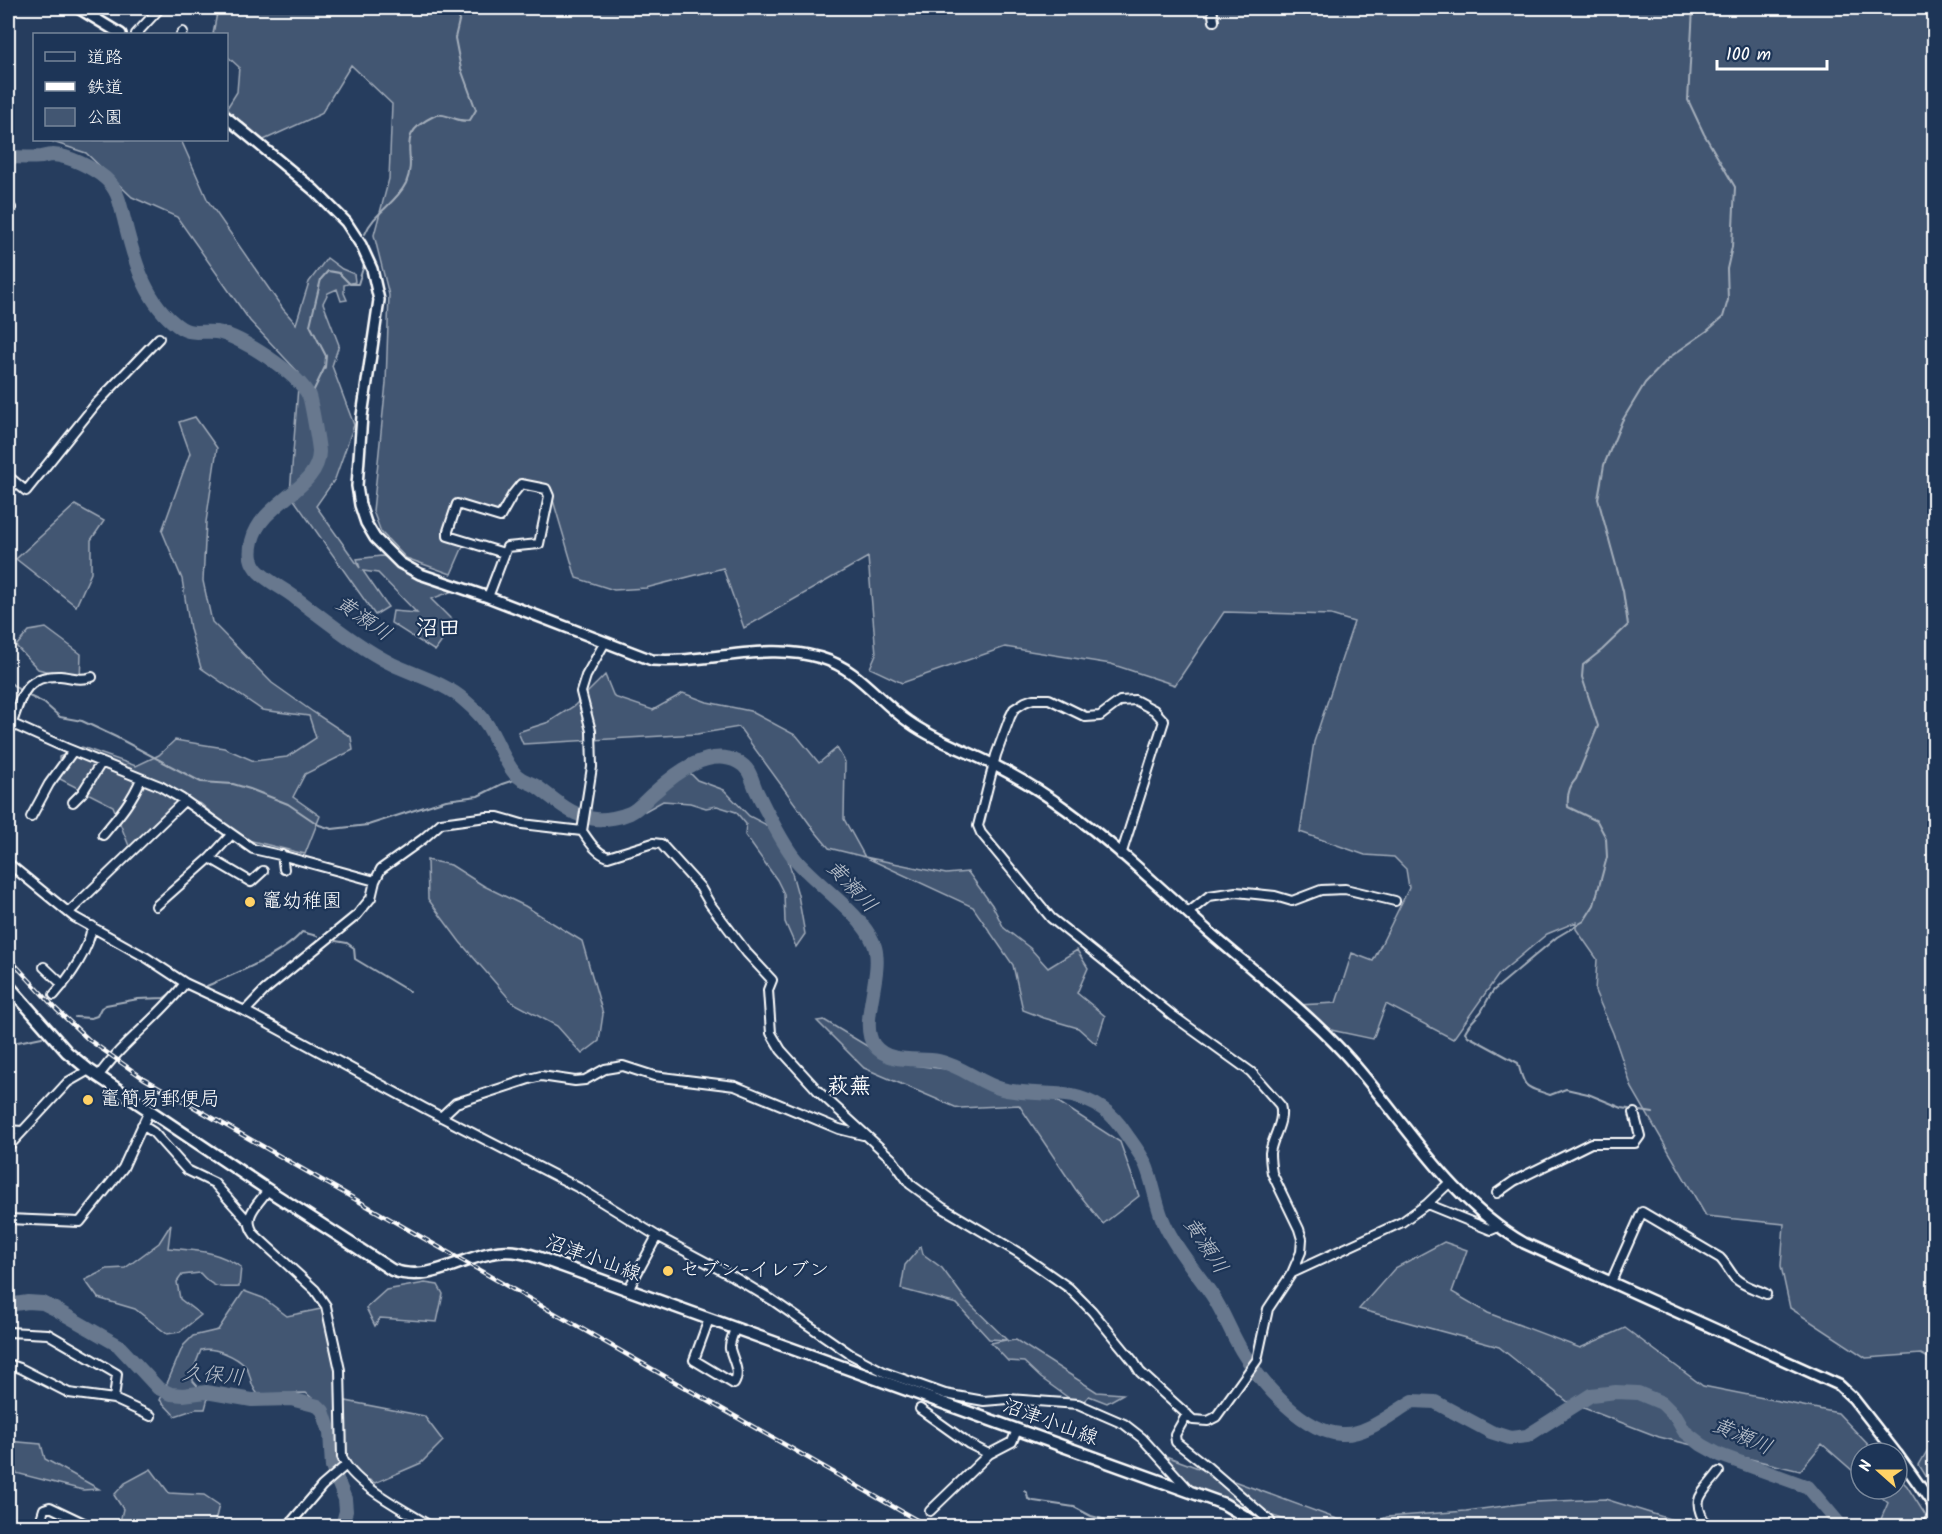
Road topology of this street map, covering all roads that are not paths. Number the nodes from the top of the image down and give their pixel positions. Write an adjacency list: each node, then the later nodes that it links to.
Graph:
1 (78, 8): 4 (street)
2 (160, 8): 7 (street)
3 (1212, 8): 5 (street)
4 (95, 11): 6 (street)
5 (1214, 21)
6 (120, 33)
7 (137, 33)
8 (228, 119): 12 (street)
9 (159, 338): 10 (street)
10 (8, 476)
11 (504, 553): 11 (street); 12 (street)
12 (488, 597): 13 (street)
13 (605, 642): 18 (street); 23 (street)
14 (92, 677): 15 (street)
15 (10, 723): 16 (street)
16 (73, 751): 17 (street); 22 (street)
17 (101, 763): 19 (street); 21 (street)
18 (994, 765): 27 (street); 27 (street); 61 (street)
19 (141, 779): 20 (street); 24 (street)
20 (184, 801): 25 (street); 35 (street)
21 (73, 802)
22 (31, 818)
23 (582, 829): 32 (street); 51 (street)
24 (102, 835)
25 (231, 835): 26 (street); 28 (street)
26 (282, 855): 30 (street); 32 (street)
27 (1121, 855): 36 (street)
28 (210, 858): 31 (street); 34 (street)
29 (8, 862): 35 (street)
30 (284, 869)
31 (263, 871)
32 (375, 881): 43 (street)
33 (1395, 901): 36 (street)
34 (156, 906)
35 (69, 912): 37 (street)
36 (1188, 913): 53 (street)
37 (92, 926): 39 (street); 41 (street)
38 (44, 967): 41 (street)
39 (186, 983): 43 (street); 44 (street)
40 (8, 985): 44 (main road, 沼津小山線)
41 (63, 985): 42 (street)
42 (54, 995)
43 (245, 1011): 47 (street)
44 (93, 1073): 45 (main road, 沼津小山線); 50 (street)
45 (149, 1111): 48 (street); 54 (main road, 沼津小山線)
46 (1634, 1113): 55 (street)
47 (442, 1116): 51 (street); 60 (street)
48 (142, 1125): 57 (street); 58 (street)
49 (8, 1130): 50 (street)
50 (22, 1131): 52 (street)
51 (866, 1135): 72 (street)
52 (8, 1147)
53 (1450, 1182): 56 (street); 59 (street)
54 (268, 1190): 58 (street); 63 (main road, 沼津小山線)
55 (1497, 1193)
56 (1427, 1204): 59 (street); 61 (street)
57 (8, 1219)
58 (248, 1221): 77 (street)
59 (1498, 1227): 62 (street)
60 (657, 1236): 63 (street); 69 (street)
61 (1292, 1273): 72 (street)
62 (1611, 1282): 64 (street); 75 (street)
63 (628, 1290): 65 (main road, 沼津小山線)
64 (1766, 1294)
65 (709, 1320): 66 (main road, 沼津小山線); 66 (street)
66 (735, 1329): 69 (main road, 沼津小山線)
67 (8, 1332): 70 (street)
68 (8, 1364): 70 (street)
69 (883, 1377): 74 (main road, 沼津小山線); 80 (street)
70 (114, 1399): 73 (street)
71 (920, 1409): 76 (street)
72 (1187, 1414): 89 (street)
73 (151, 1416)
74 (1017, 1430): 76 (street); 80 (main road, 沼津小山線)
75 (1886, 1441)
76 (989, 1454): 82 (street)
77 (344, 1467): 86 (street); 87 (street)
78 (1909, 1471): 81 (street)
79 (1719, 1472): 90 (street)
80 (1192, 1493): 88 (main road, 沼津小山線)
81 (1935, 1506)
82 (930, 1511)
83 (1935, 1516): 91 (street)
84 (39, 1527): 85 (street)
85 (90, 1527)
86 (288, 1527)
87 (430, 1527)
88 (1261, 1527)
89 (1270, 1527)
90 (1707, 1527)
91 (1925, 1527)

